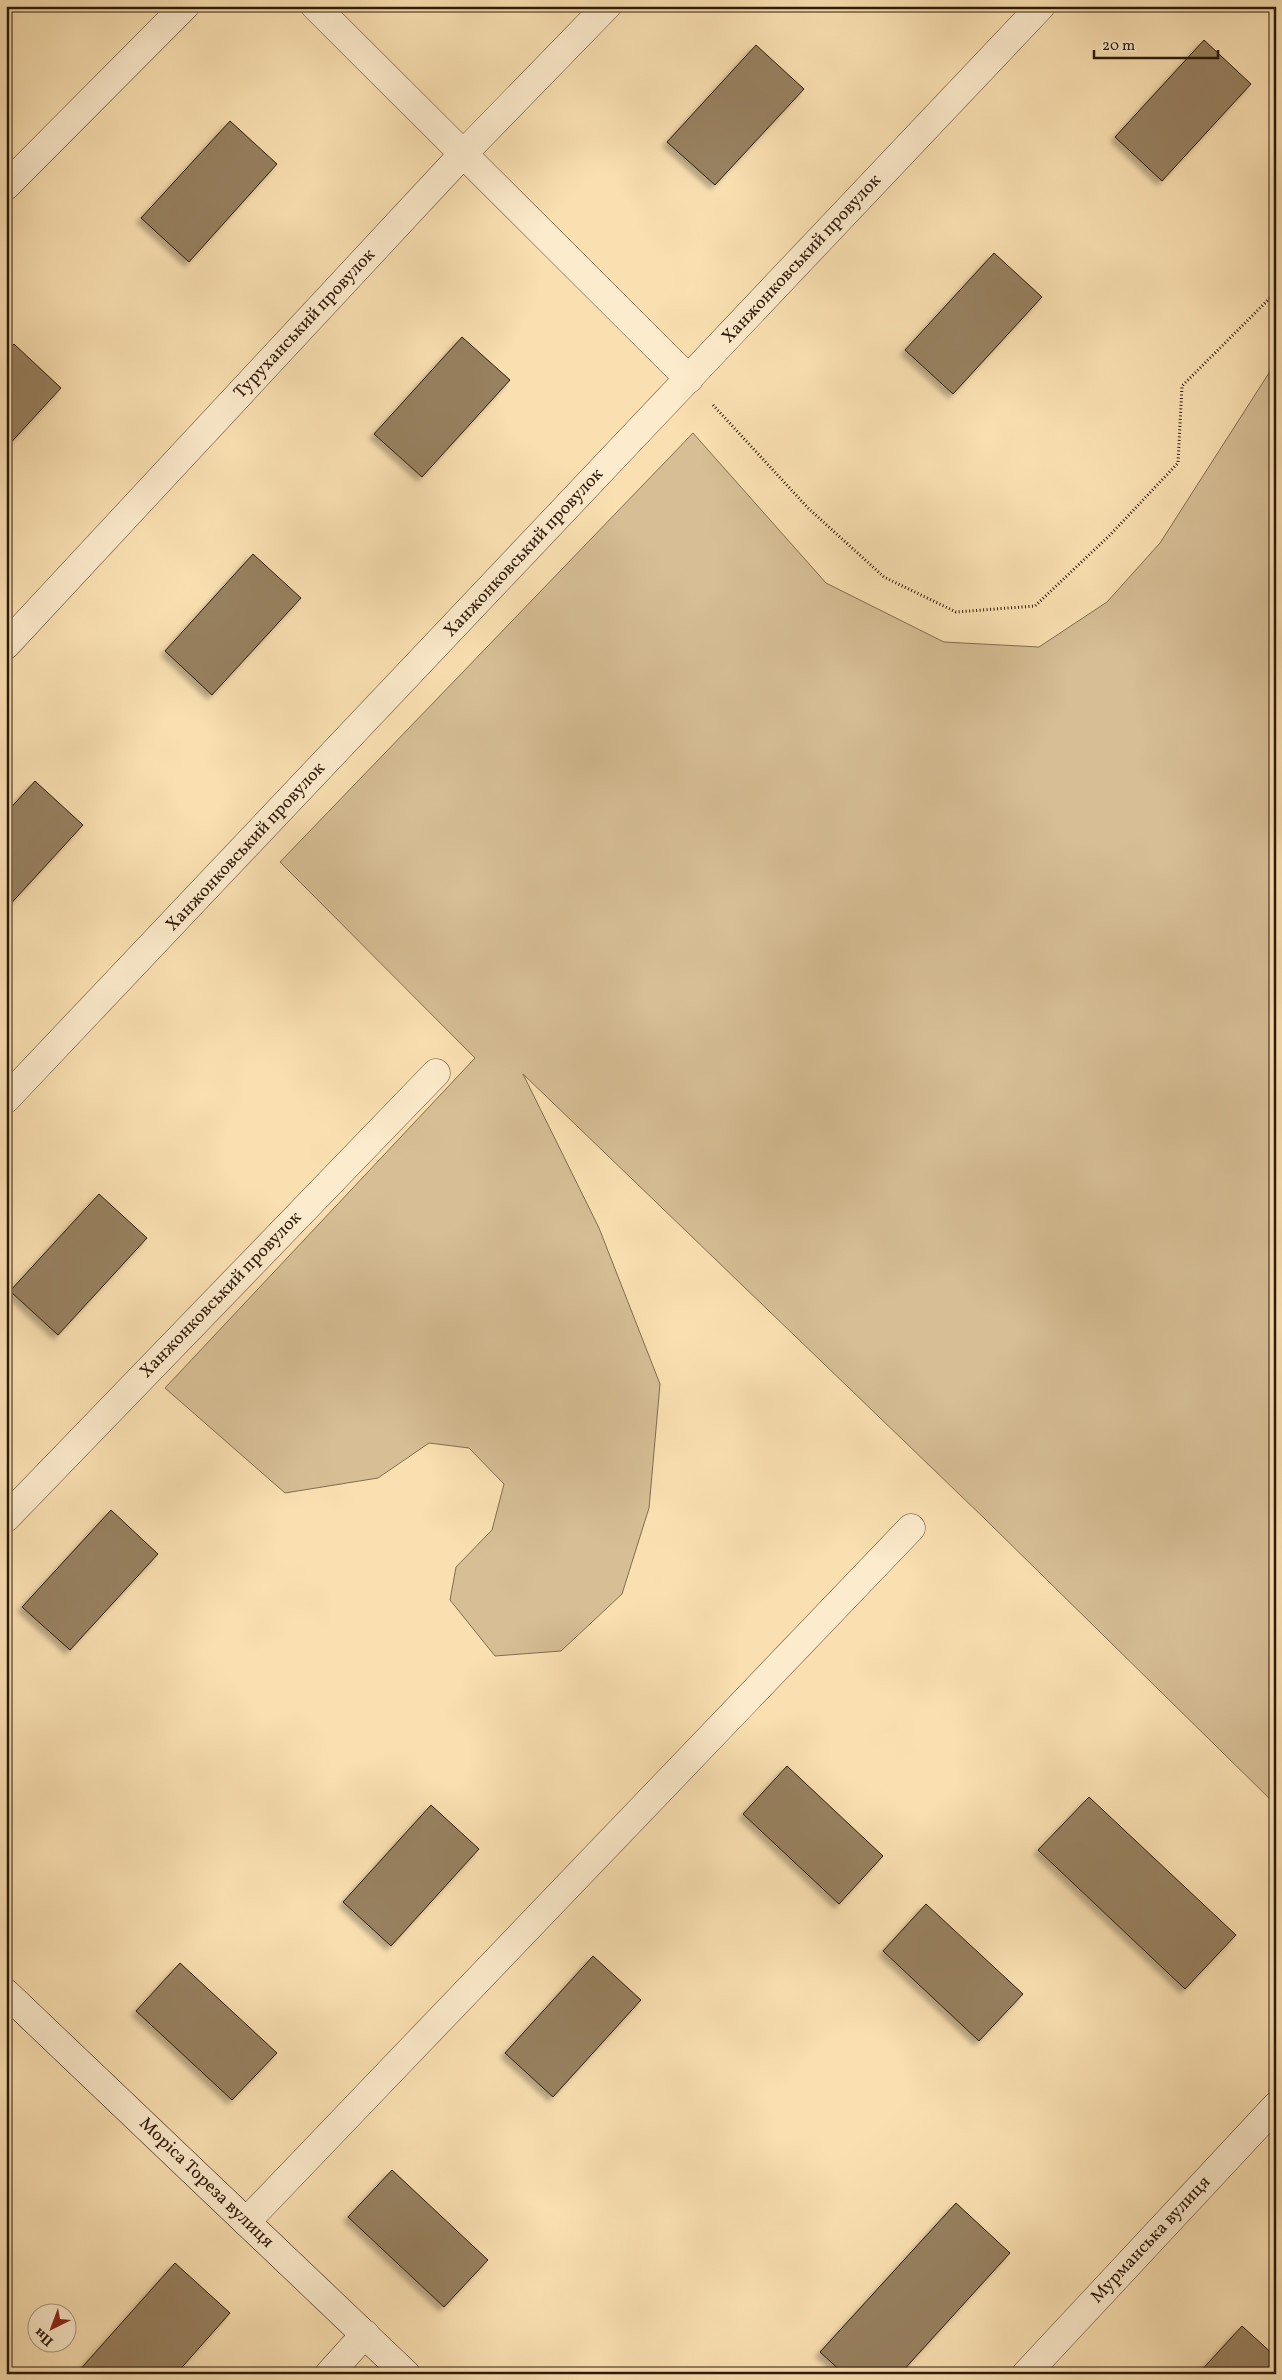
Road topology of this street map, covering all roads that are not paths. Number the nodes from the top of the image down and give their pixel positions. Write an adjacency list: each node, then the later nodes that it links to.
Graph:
1 (185, 6): 6 (street)
2 (315, 6): 5 (street)
3 (607, 6): 5 (street, Туруханський провулок)
4 (1041, 6): 7 (street, Ханжонковський провулок)
5 (463, 154): 7 (street); 8 (street, Туруханський провулок)
6 (6, 186)
7 (689, 379): 10 (street, Ханжонковський провулок)
8 (6, 645)
9 (436, 1072): 11 (street, Ханжонковський провулок)
10 (6, 1099)
11 (6, 1518)
12 (911, 1528): 15 (street)
13 (6, 1992): 15 (street, Моріса Тореза вулиця)
14 (1276, 2106): 19 (street, Мурманська вулиця)
15 (246, 2222): 16 (street, Моріса Тореза вулиця)
16 (365, 2334): 17 (street); 18 (street, Моріса Тореза вулиця)
17 (329, 2374)
18 (406, 2374)
19 (1026, 2374)

